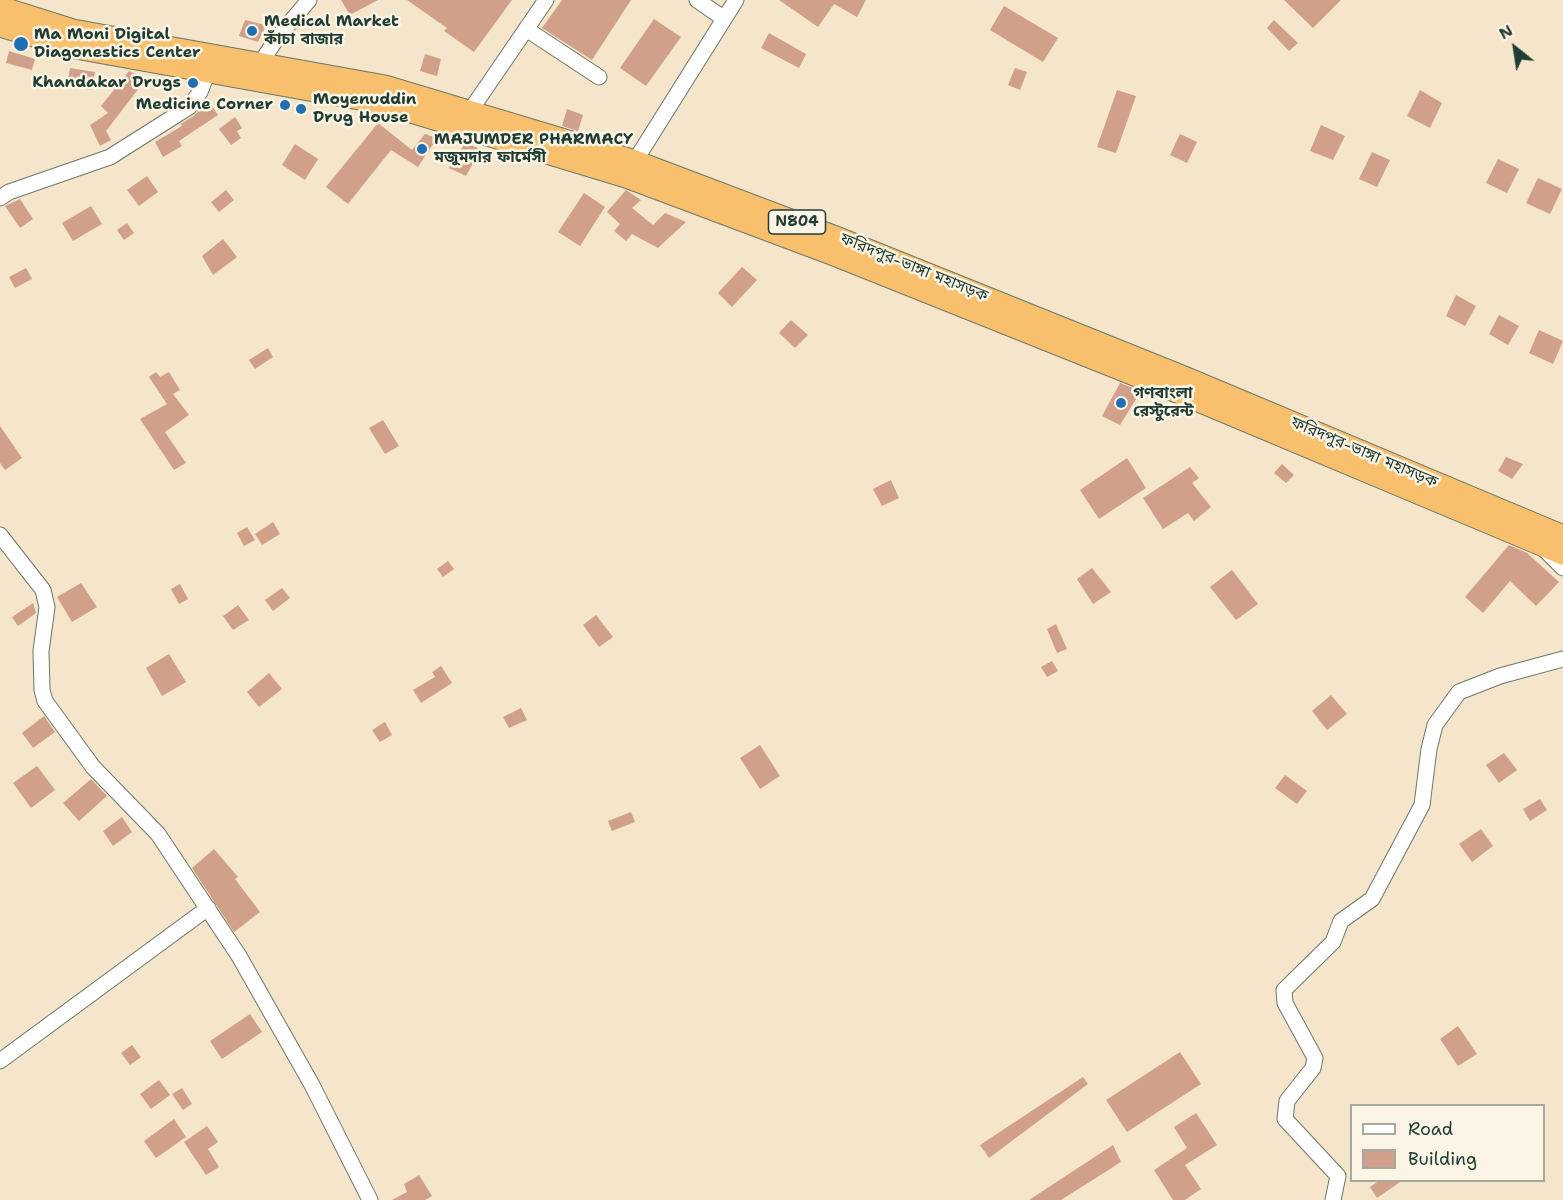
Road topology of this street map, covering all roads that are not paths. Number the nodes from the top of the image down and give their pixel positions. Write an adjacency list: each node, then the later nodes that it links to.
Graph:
1 (309, 0): 10 (street)
2 (546, 0): 8 (street)
3 (697, 0): 6 (street)
4 (736, 0): 6 (street)
5 (0, 7): 10 (highway, ফরিদপুর-ভাঙ্গা মহাসড়ক / N804)
6 (723, 18): 13 (street)
7 (0, 26): 9 (highway, ফরিদপুর-ভাঙ্গা মহাসড়ক / N804)
8 (526, 29): 11 (street); 12 (street)
9 (208, 71): 10 (highway, ফরিদপুর-ভাঙ্গা মহাসড়ক / N804); 14 (street)
10 (258, 72): 12 (highway, ফরিদপুর-ভাঙ্গা মহাসড়ক / N804)
11 (599, 77)
12 (467, 119): 13 (highway, ফরিদপুর-ভাঙ্গা মহাসড়ক / N804)
13 (630, 169): 16 (highway, ফরিদপুর-ভাঙ্গা মহাসড়ক / N804)
14 (0, 198)
15 (0, 535): 20 (street)
16 (1549, 536): 17 (highway, ফরিদপুর-ভাঙ্গা মহাসড়ক / N804); 18 (street)
17 (1563, 554)
18 (1563, 568)
19 (1563, 659): 23 (street)
20 (208, 908): 21 (street); 22 (street)
21 (0, 1061)
22 (370, 1200)
23 (1333, 1200)

